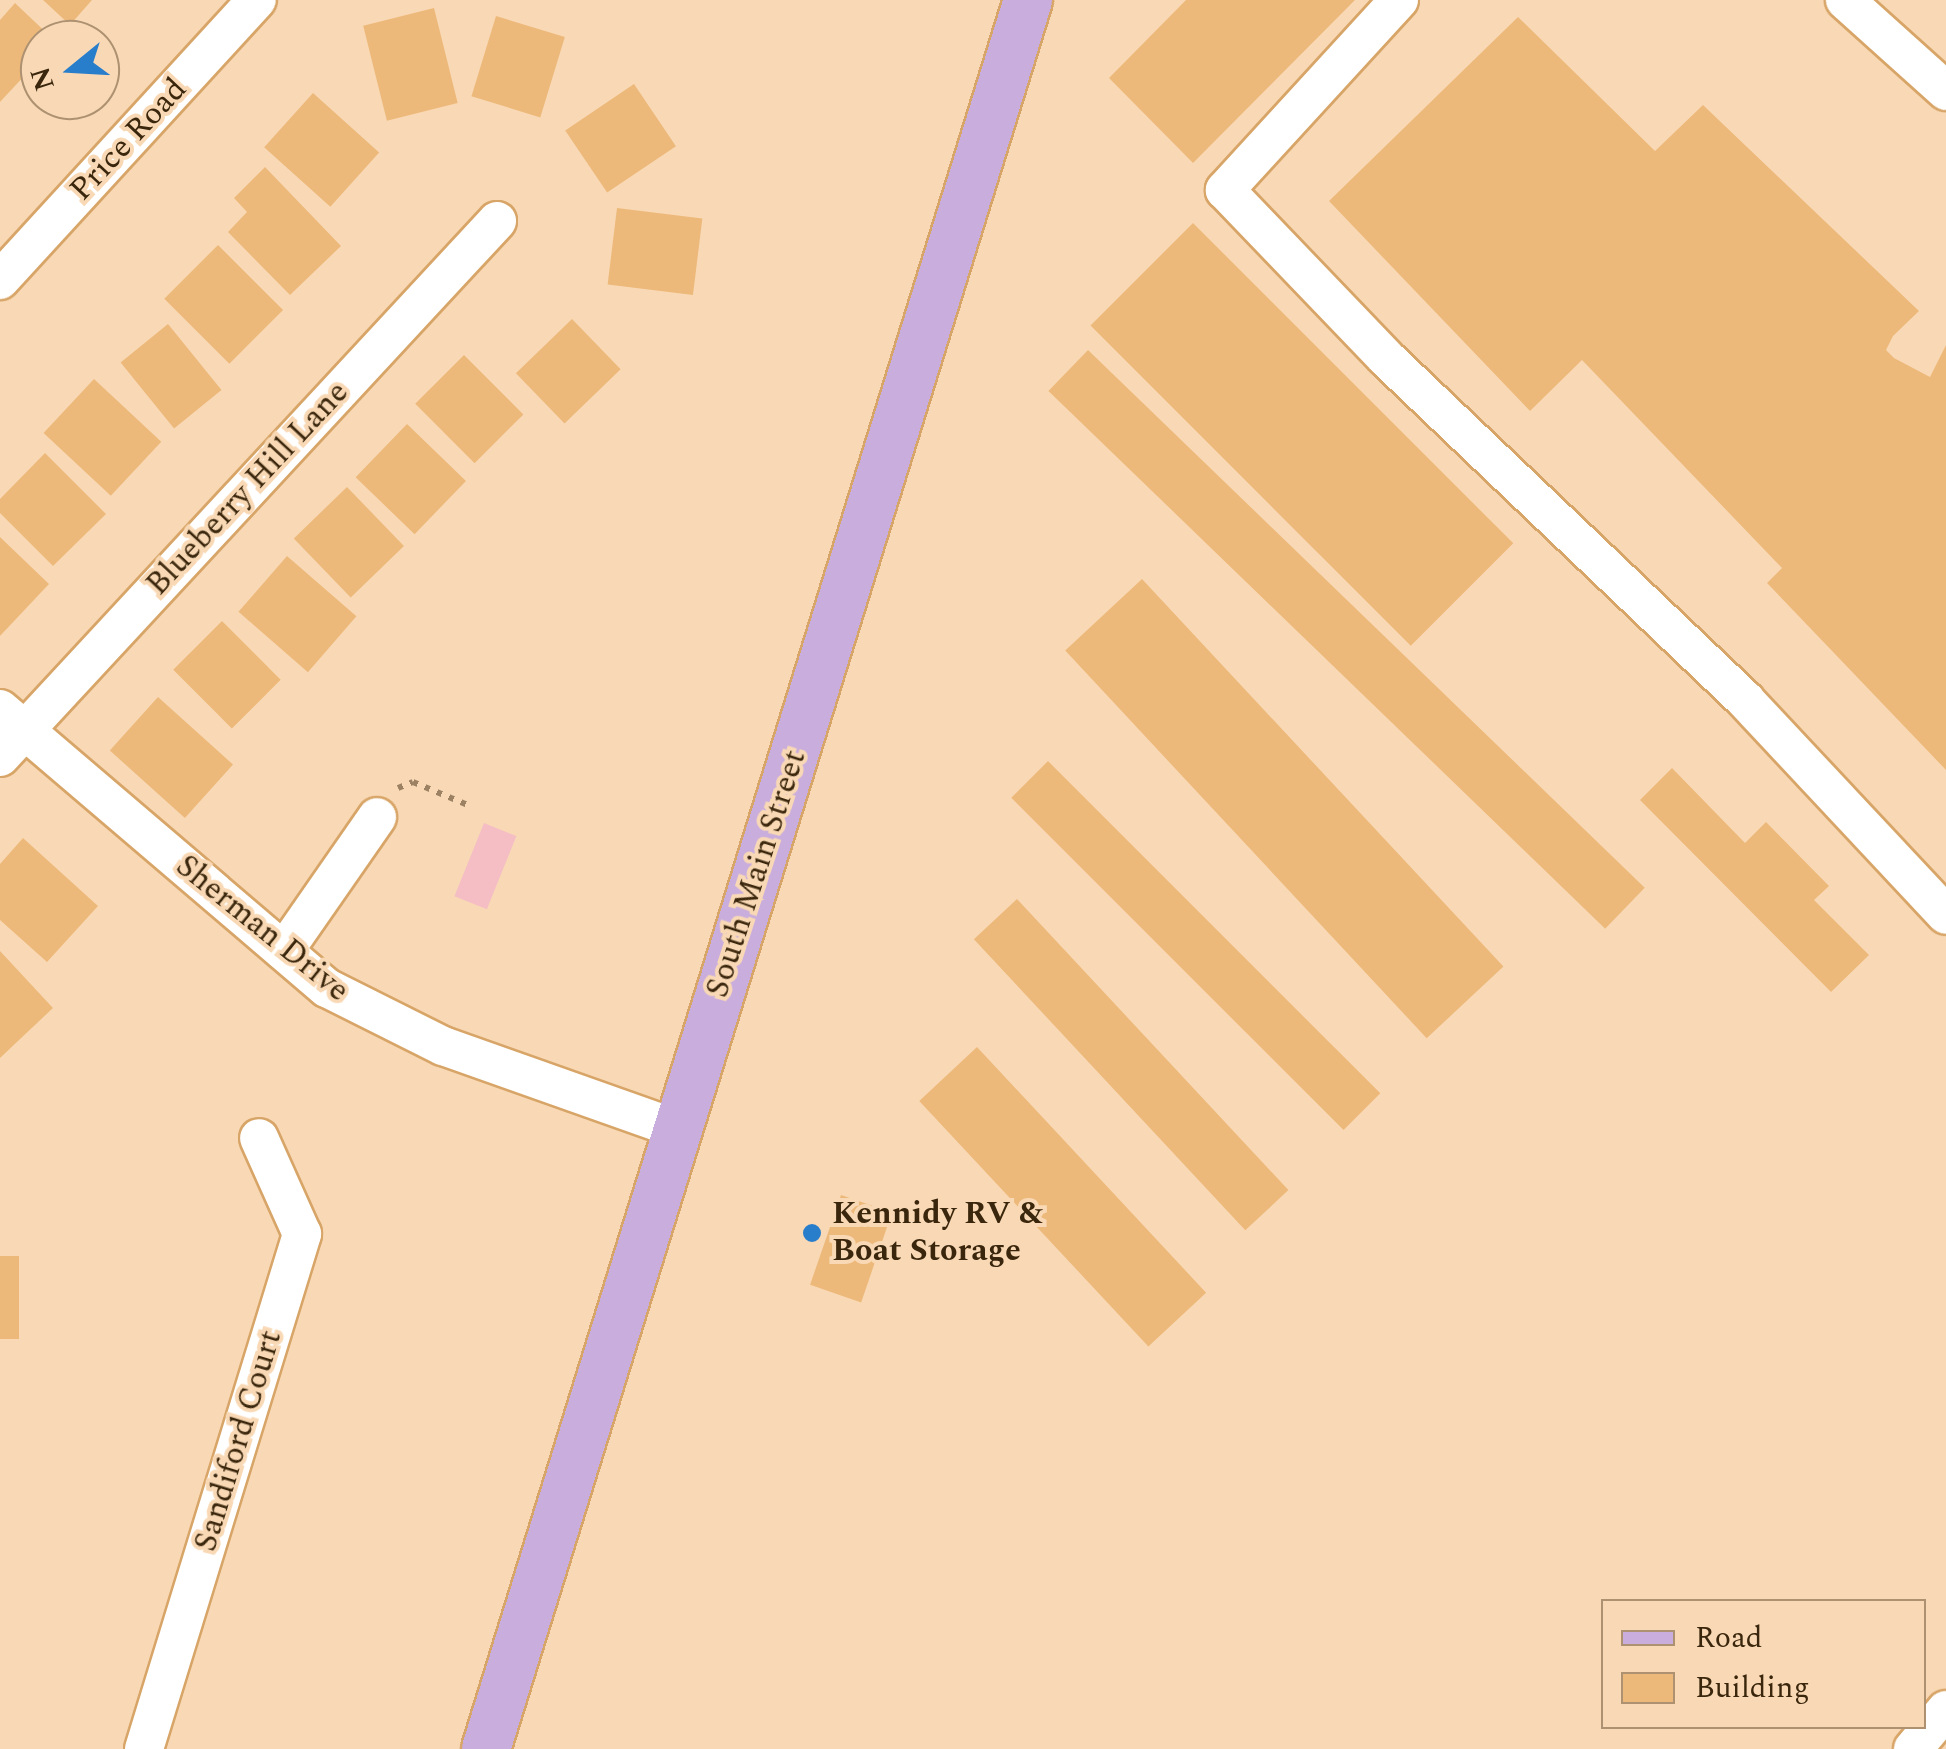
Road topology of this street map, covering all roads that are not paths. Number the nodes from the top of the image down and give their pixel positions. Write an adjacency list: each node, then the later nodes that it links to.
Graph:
1 (257, 0): 7 (street, Price Road)
2 (1028, 0): 12 (main road, South Main Street)
3 (1399, 0): 10 (street)
4 (1845, 0): 5 (street)
5 (1946, 91)
6 (496, 221): 8 (street, Blueberry Hill Lane)
7 (0, 280)
8 (8, 732): 11 (street, Sherman Drive)
9 (377, 817): 11 (street)
10 (1946, 914)
11 (284, 951): 12 (street, Sherman Drive)
12 (674, 1128): 16 (main road, South Main Street)
13 (259, 1138): 15 (street, Sandiford Court)
14 (1946, 1710): 17 (street)
15 (144, 1749)
16 (486, 1749)
17 (1912, 1749)

